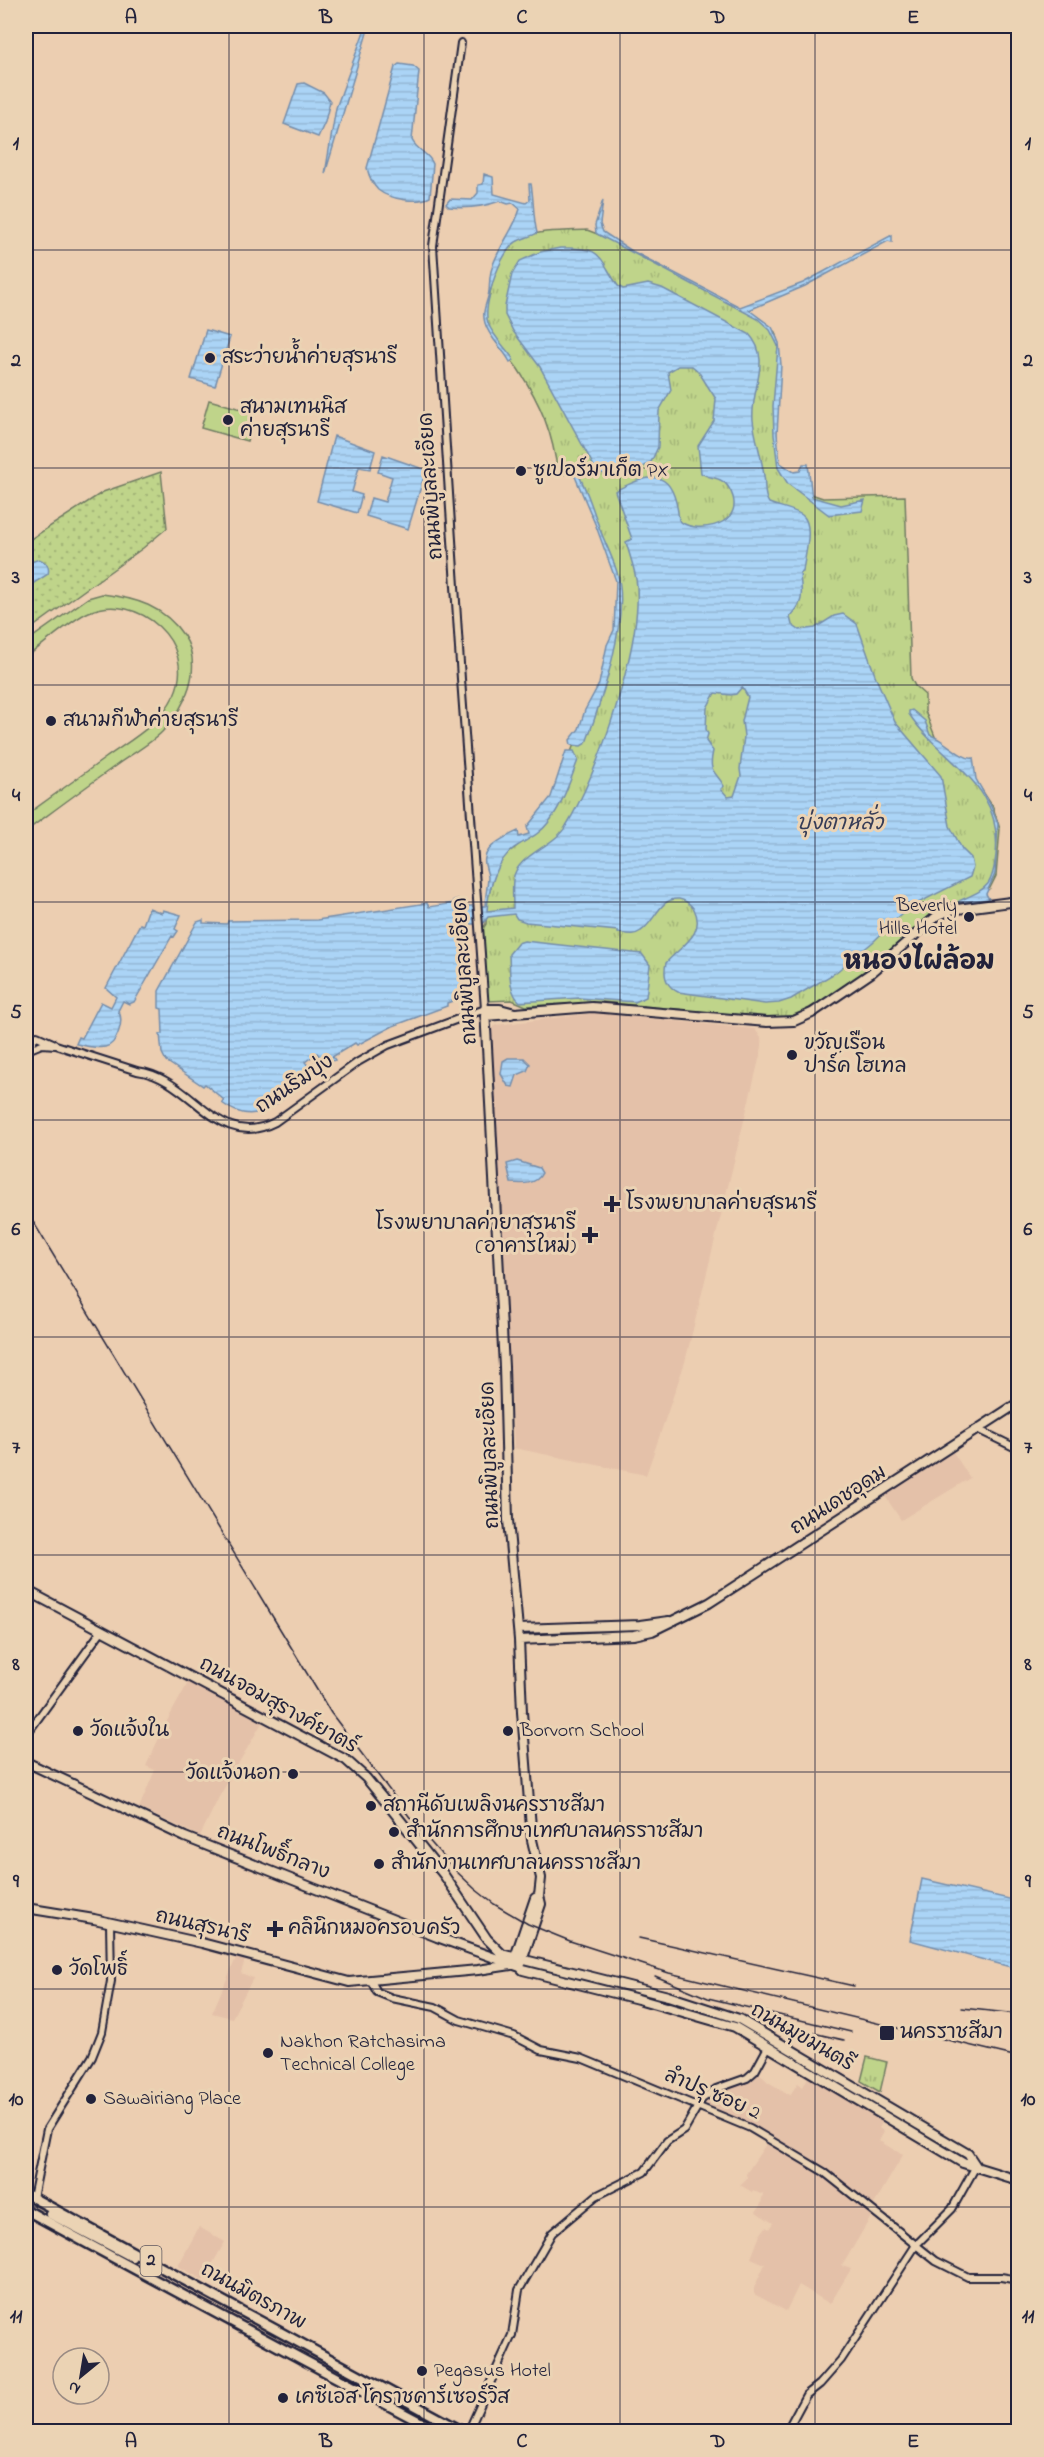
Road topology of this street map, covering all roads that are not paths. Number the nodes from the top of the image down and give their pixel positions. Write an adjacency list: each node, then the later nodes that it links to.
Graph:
1 (461, 44): 3 (street, ถนนพิบูลละเอียด)
2 (1018, 901): 3 (main road, ถนนริมบุ่ง)
3 (485, 1012): 4 (street, ถนนริมบุ่ง); 11 (main road, ถนนพิบูลละเอียด)
4 (26, 1058)
5 (1018, 1403): 6 (main road, ถนนเดชอุดม)
6 (979, 1430): 7 (street); 9 (main road, ถนนเดชอุดม)
7 (1018, 1449)
8 (26, 1590): 12 (main road, ถนนจอมสุรางค์ยาตร์)
9 (673, 1620): 10 (main road, ถนนเดชอุดม); 13 (main road, ถนนเดชอุดม)
10 (607, 1626): 11 (main road, ถนนเดชอุดม); 13 (main road)
11 (518, 1629): 14 (main road, ถนนพิบูลละเอียด)
12 (102, 1630): 15 (street); 19 (main road, ถนนจอมสุรางค์ยาตร์)
13 (608, 1636): 14 (main road, ถนนเดชอุดม)
14 (519, 1640): 21 (main road, ถนนพิบูลละเอียด)
15 (26, 1735)
16 (26, 1762): 20 (main road, ถนนโพธิ์กลาง)
17 (26, 1908): 18 (main road, ถนนสุรนารี)
18 (110, 1923): 23 (main road, ถนนสุรนารี); 31 (street)
19 (487, 1939): 20 (main road); 21 (main road, ถนนจอมสุรางค์ยาตร์)
20 (481, 1954): 21 (main road, ถนนโพธิ์กลาง); 22 (main road)
21 (517, 1963): 22 (main road, ถนนสุรนารี); 24 (main road, ถนนมุขมนตรี); 25 (main road, ถนนมุขมนตรี)
22 (478, 1970): 23 (main road, ถนนสุรนารี)
23 (371, 1981): 28 (street, ลำปรุ ซอย 2)
24 (668, 1996): 25 (main road); 26 (main road, ถนนมุขมนตรี)
25 (664, 2007): 27 (main road, ถนนมุขมนตรี)
26 (770, 2037): 27 (main road); 29 (main road, ถนนมุขมนตรี)
27 (768, 2047): 28 (street); 29 (main road, ถนนมุขมนตรี)
28 (697, 2108): 34 (street, ลำปรุ ซอย 2); 39 (street)
29 (976, 2166): 30 (main road, ถนนมุขมนตรี); 34 (street)
30 (1018, 2180)
31 (29, 2196): 36 (highway, ถนนมิตรภาพ / 2)
32 (26, 2210): 37 (highway, ถนนมิตรภาพ / 2)
33 (50, 2214): 36 (highway)
34 (916, 2245): 35 (street, ลำปรุ ซอย 2); 40 (street)
35 (1018, 2280)
36 (223, 2299): 38 (highway, ถนนมิตรภาพ / 2)
37 (439, 2432)
38 (464, 2432)
39 (468, 2432)
40 (786, 2432)

